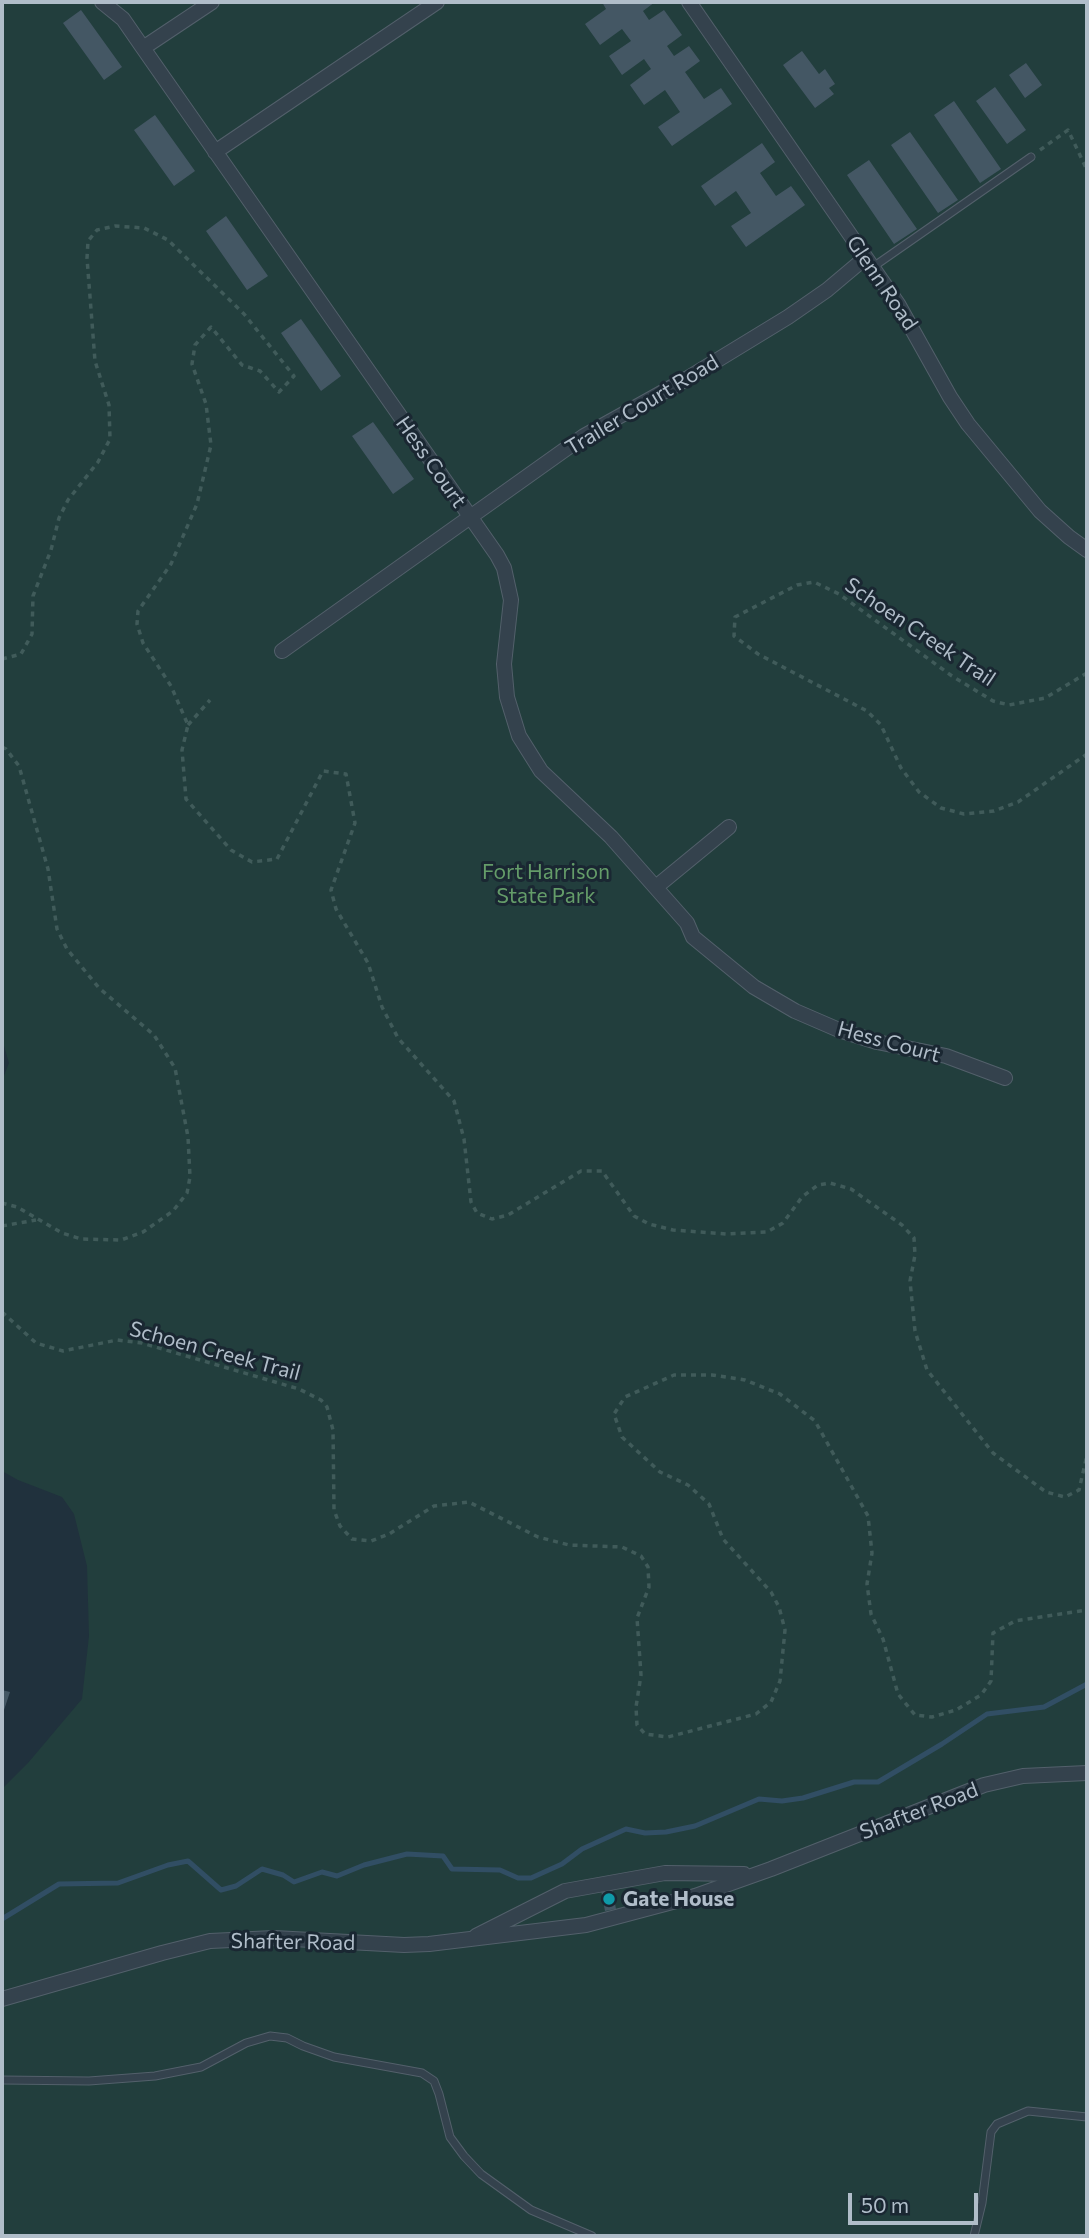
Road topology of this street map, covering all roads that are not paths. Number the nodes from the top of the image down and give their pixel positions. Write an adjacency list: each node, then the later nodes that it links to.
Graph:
1 (102, 2): 5 (street, Hess Court)
2 (212, 2): 5 (street)
3 (437, 2): 6 (street)
4 (689, 2): 8 (street, Glenn Road)
5 (143, 48): 6 (street, Hess Court)
6 (215, 152): 9 (street, Hess Court)
7 (1031, 157): 8 (lane)
8 (869, 263): 9 (street, Trailer Court Road); 10 (street, Glenn Road)
9 (471, 518): 11 (street, Trailer Court Road); 13 (street, Hess Court)
10 (1087, 550)
11 (282, 651)
12 (729, 827): 13 (street)
13 (656, 887): 14 (street, Hess Court)
14 (1005, 1078)
15 (1087, 1773): 16 (street, Shafter Road)
16 (756, 1874): 17 (street, Shafter Road); 17 (street, Shafter Road)
17 (466, 1941): 18 (street, Shafter Road)
18 (2, 1999)
19 (2, 2080): 21 (lane)
20 (1087, 2118): 22 (lane)
21 (592, 2236)
22 (974, 2236)

